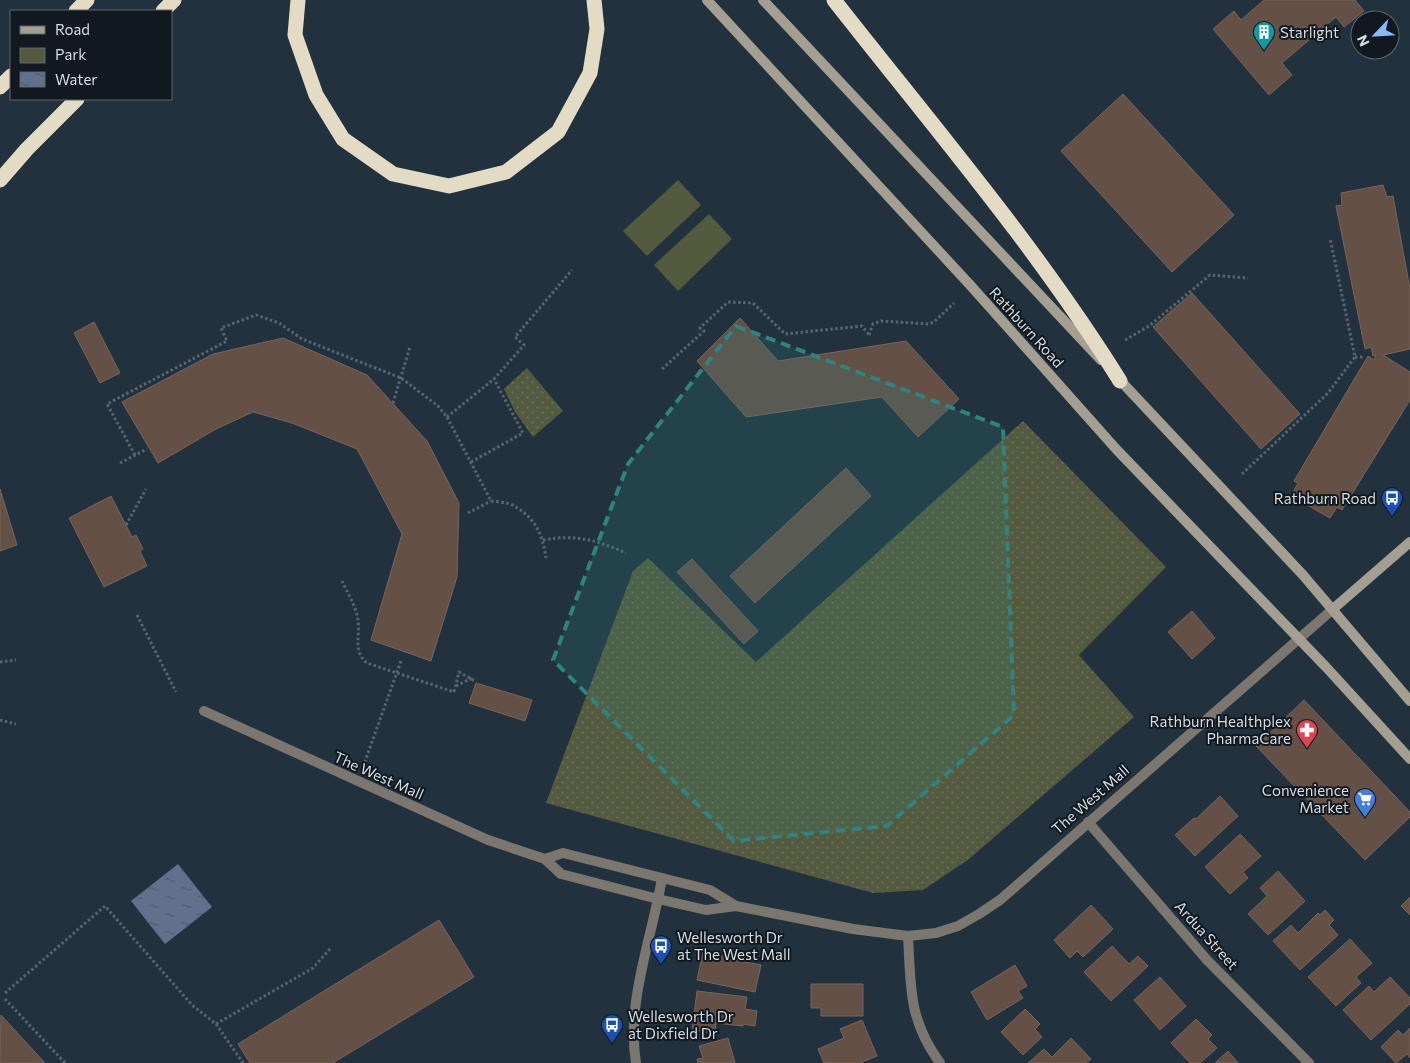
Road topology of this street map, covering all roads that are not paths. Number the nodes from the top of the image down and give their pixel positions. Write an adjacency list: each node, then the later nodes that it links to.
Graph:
1 (87, 0): 8 (highway)
2 (174, 0): 9 (highway)
3 (298, 0): 4 (highway)
4 (594, 0)
5 (707, 0): 19 (main road, Rathburn Road)
6 (763, 0): 16 (main road, Rathburn Road)
7 (834, 0): 16 (highway)
8 (77, 10)
9 (164, 10)
10 (10, 77): 11 (highway)
11 (0, 87)
12 (76, 100): 13 (highway)
13 (27, 149): 14 (highway); 15 (highway)
14 (0, 176)
15 (0, 180)
16 (1120, 381): 18 (main road, Rathburn Road)
17 (1410, 542): 18 (main road, The West Mall)
18 (1333, 609): 19 (street, The West Mall); 20 (main road, Rathburn Road)
19 (1299, 638): 22 (main road, Rathburn Road); 23 (street, The West Mall)
20 (1410, 701)
21 (204, 711): 24 (street, The West Mall)
22 (1410, 759)
23 (1088, 822): 28 (street, The West Mall); 31 (street, Ardua Street)
24 (545, 859): 25 (street, The West Mall); 26 (street, The West Mall)
25 (662, 878): 26 (street); 27 (street, The West Mall)
26 (658, 899): 27 (street, The West Mall); 29 (street)
27 (736, 906): 28 (street, The West Mall)
28 (908, 936): 30 (street)
29 (636, 1063)
30 (940, 1063)
31 (1309, 1063)

